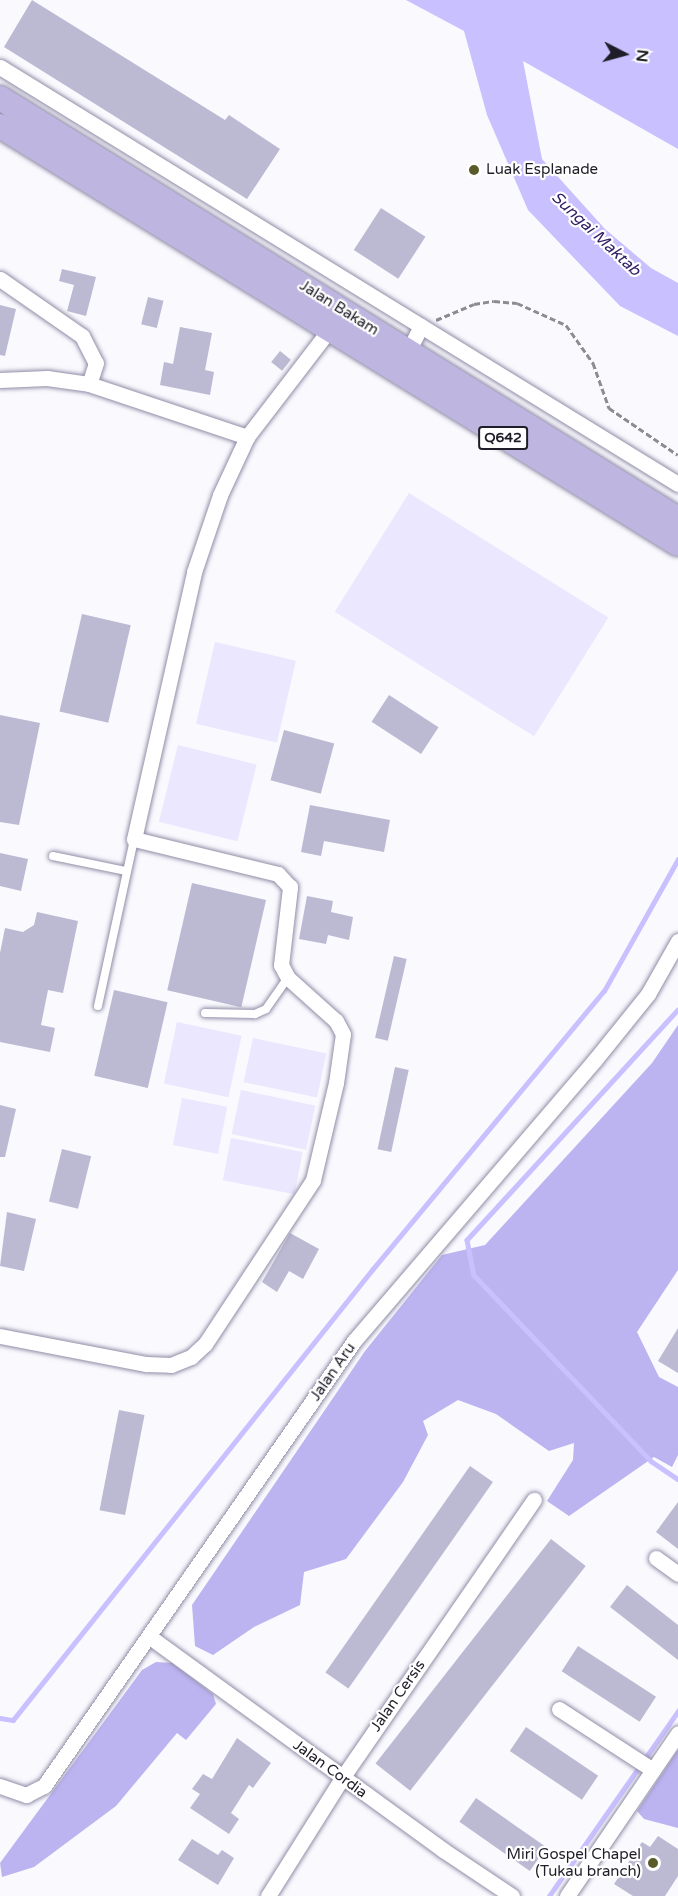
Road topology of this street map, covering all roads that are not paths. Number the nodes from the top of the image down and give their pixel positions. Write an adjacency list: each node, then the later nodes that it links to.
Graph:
1 (0, 67): 4 (street)
2 (0, 98): 6 (main road, Jalan Bakam / Q642)
3 (0, 126): 8 (main road, Jalan Bakam / Q642)
4 (326, 270): 6 (street); 7 (street)
5 (0, 279): 12 (street)
6 (313, 291): 9 (main road, Jalan Bakam / Q642)
7 (421, 326): 10 (street); 14 (street)
8 (330, 328): 9 (main road); 13 (street); 16 (main road, Jalan Bakam / Q642)
9 (381, 335): 10 (main road, Jalan Bakam / Q642)
10 (408, 351): 15 (main road, Jalan Bakam / Q642)
11 (0, 380): 12 (street)
12 (89, 384): 13 (street)
13 (247, 437): 17 (street)
14 (678, 484)
15 (678, 519)
16 (678, 544)
17 (134, 839): 19 (lane); 21 (street)
18 (53, 856): 19 (lane)
19 (126, 871): 22 (lane)
20 (678, 941): 28 (street, Jalan Aru)
21 (288, 978): 23 (lane); 24 (street)
22 (98, 1006)
23 (205, 1013)
24 (0, 1336)
25 (534, 1500): 32 (street, Jalan Cersis)
26 (656, 1558): 27 (street)
27 (678, 1574)
28 (150, 1637): 32 (street, Jalan Cordia); 33 (street, Jalan Aru)
29 (559, 1709): 31 (street)
30 (678, 1733): 31 (street)
31 (650, 1768): 36 (street)
32 (342, 1778): 34 (street, Jalan Cersis); 35 (street, Jalan Cordia)
33 (0, 1786)
34 (267, 1896)
35 (512, 1896)
36 (567, 1896)

